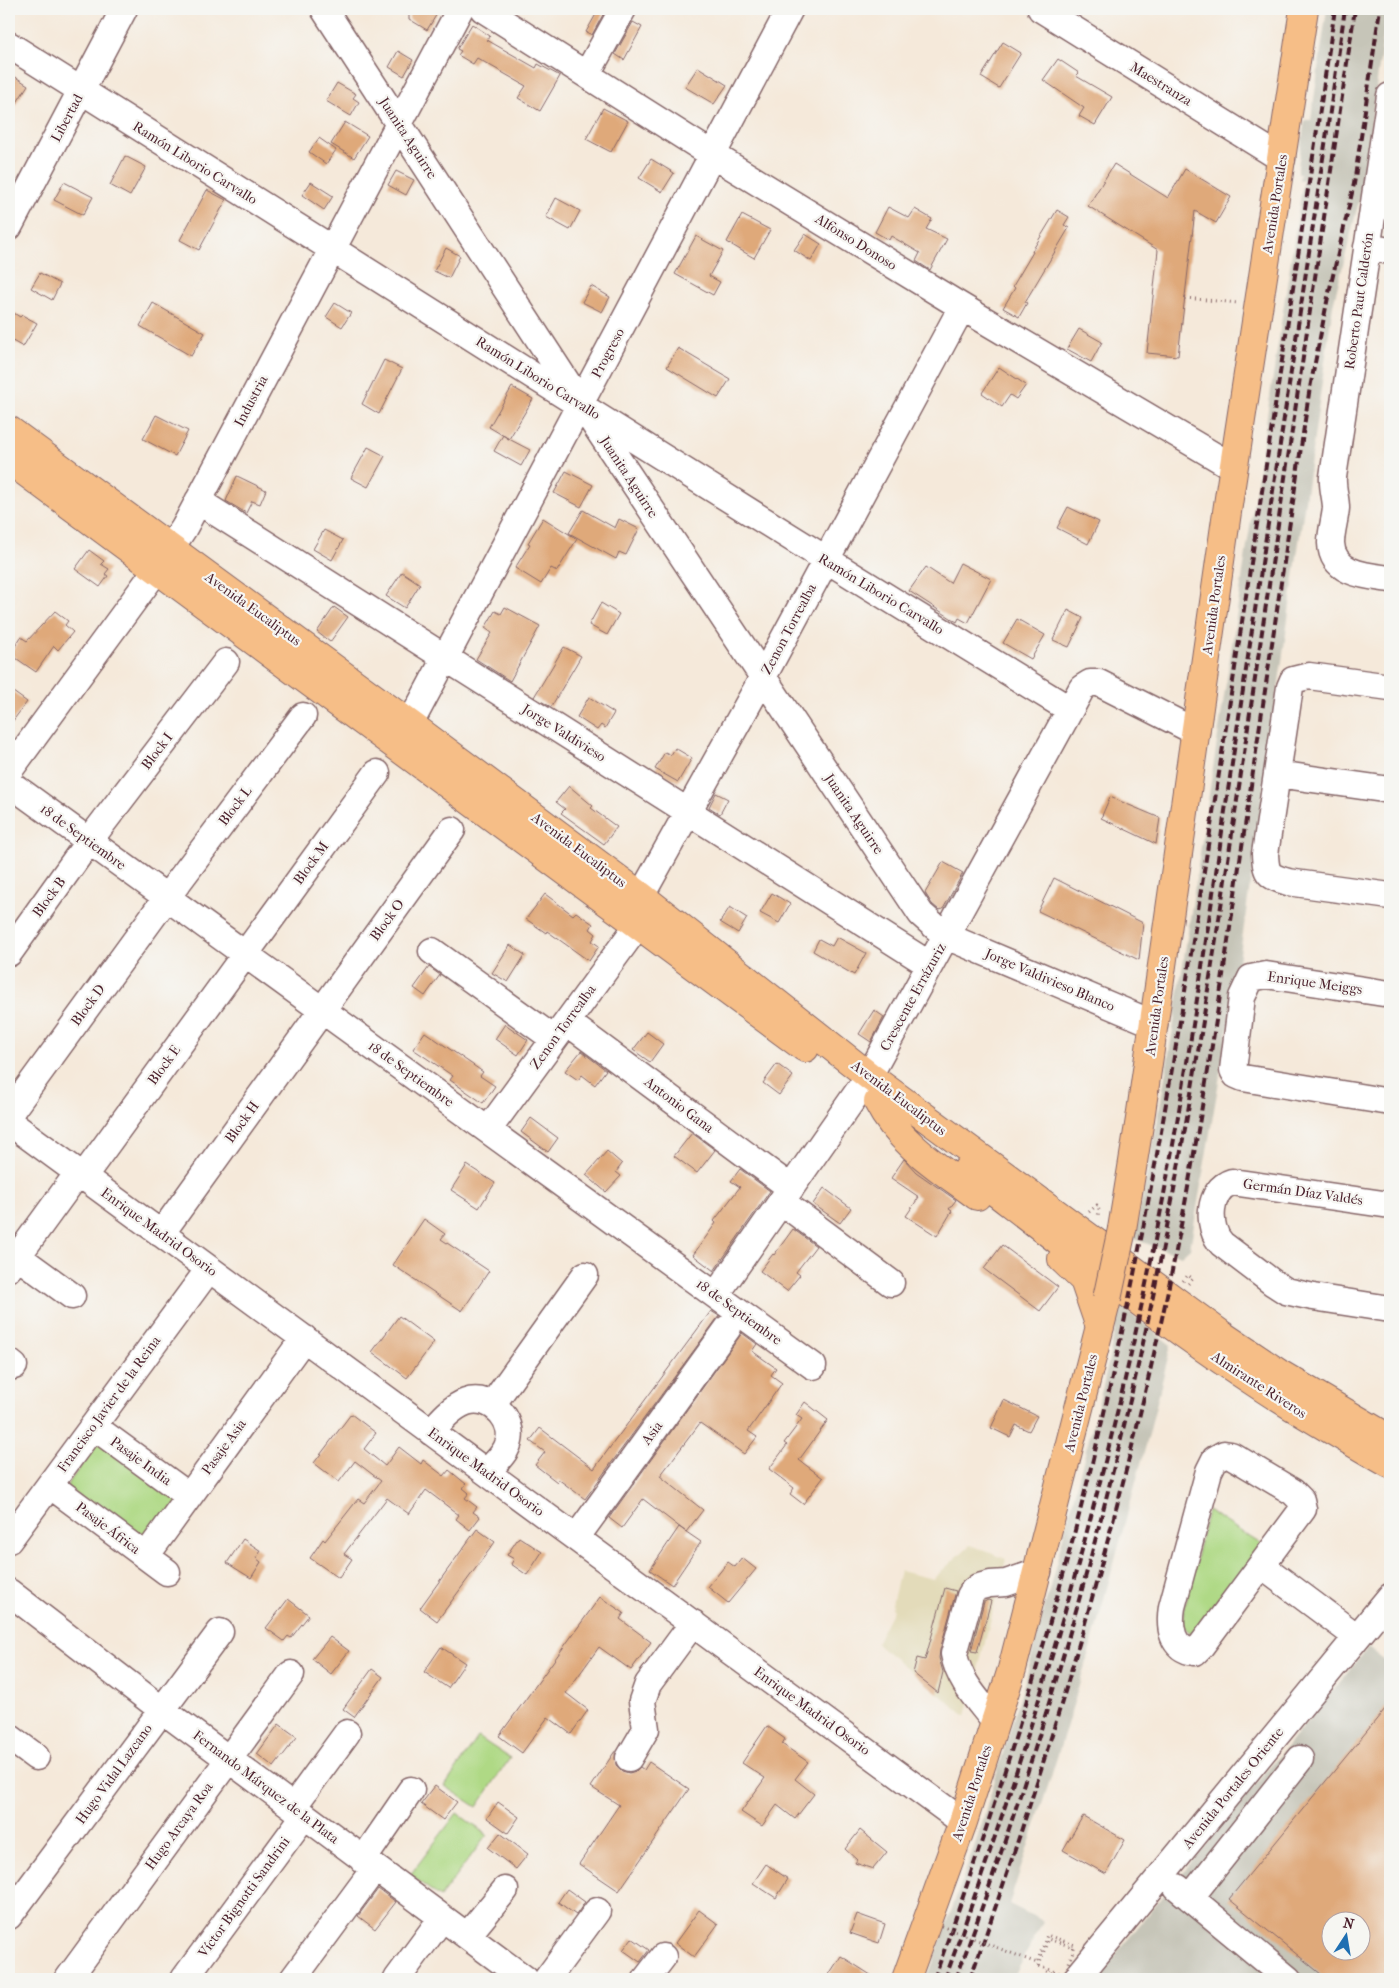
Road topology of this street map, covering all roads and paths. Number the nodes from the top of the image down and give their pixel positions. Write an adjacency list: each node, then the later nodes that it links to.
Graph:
1 (124, 9): 11 (street, Libertad)
2 (324, 9): 13 (street, Juanita Aguirre)
3 (460, 9): 13 (street, Industria)
4 (484, 9): 10 (street, Alfonso Donoso)
5 (623, 9): 10 (street)
6 (790, 9): 14 (street, Progreso)
7 (1041, 9): 15 (street, Maestranza)
8 (1304, 9): 15 (main road, Avenida Portales)
9 (9, 46): 11 (street, Ramón Liborio Carvallo)
10 (587, 74): 14 (street, Alfonso Donoso)
11 (81, 91): 17 (street, Libertad); 18 (street, Ramón Liborio Carvallo)
12 (1390, 96): 19 (street, Roberto Paut Calderón)
13 (398, 123): 18 (street, Industria); 23 (street, Juanita Aguirre)
14 (713, 155): 22 (street, Alfonso Donoso); 23 (street, Progreso)
15 (1282, 159): 21 (main road, Avenida Portales)
16 (1390, 202): 19 (street, Roberto Paut Calderón)
17 (9, 227)
18 (332, 248): 23 (street, Ramón Liborio Carvallo); 27 (street, Industria)
19 (1380, 250): 30 (street, Roberto Paut Calderón)
20 (1185, 298): 21 (path)
21 (1259, 305): 26 (main road, Avenida Portales)
22 (962, 307): 26 (street, Alfonso Donoso); 29 (street, Zenon Torrealba)
23 (581, 404): 29 (street, Ramón Liborio Carvallo); 31 (street, Progreso); 33 (street, Juanita Aguirre)
24 (9, 430): 28 (main road, Avenida Eucaliptus)
25 (9, 460): 28 (main road, Avenida Eucaliptus)
26 (1234, 467): 38 (main road, Avenida Portales)
27 (198, 501): 28 (street, Industria); 31 (street, Jorge Valdivieso)
28 (164, 559): 37 (main road, Avenida Eucaliptus); 39 (street, Industria); 50 (main road, Avenida Eucaliptus)
29 (825, 560): 33 (street, Zenon Torrealba); 35 (street, Ramón Liborio Carvallo)
30 (1390, 580)
31 (444, 657): 37 (street, Progreso); 44 (street, Jorge Valdivieso)
32 (226, 662): 46 (street, Block I)
33 (762, 679): 44 (street, Zenon Torrealba); 51 (street, Juanita Aguirre)
34 (1390, 687): 41 (street)
35 (1069, 709): 38 (street, Crescente Errázuriz); 51 (street, Crescente Errázuriz)
36 (303, 716): 49 (street, Block L)
37 (410, 724): 47 (main road, Avenida Eucaliptus)
38 (1196, 732): 58 (main road, Avenida Portales)
39 (9, 771)
40 (377, 772): 54 (street, Block M)
41 (1277, 774): 43 (street); 48 (street)
42 (9, 783): 46 (street, 18 de Septiembre)
43 (1390, 790)
44 (688, 812): 47 (street, Zenon Torrealba); 55 (street, Jorge Valdivieso)
45 (452, 830): 57 (street, Block O)
46 (89, 841): 49 (street, 18 de Septiembre); 53 (street, Block B)
47 (641, 896): 60 (main road, Avenida Eucaliptus)
48 (1390, 896)
49 (167, 897): 54 (street, 18 de Septiembre); 62 (street, Block D)
50 (638, 924): 59 (street, Zenon Torrealba); 60 (main road, Avenida Eucaliptus)
51 (946, 936): 55 (street, Crescente Errázuriz); 58 (street, Jorge Valdivieso Blanco)
52 (432, 951): 59 (street, Antonio Gana)
53 (9, 953)
54 (245, 954): 57 (street, 18 de Septiembre); 65 (street, Block E)
55 (930, 965): 60 (street, Crescente Errázuriz)
56 (1390, 994): 61 (street, Enrique Meiggs)
57 (322, 1010): 64 (street, 18 de Septiembre); 68 (street, Block H)
58 (1154, 1024): 73 (main road, Avenida Portales, bridge)
59 (560, 1031): 64 (street, Zenon Torrealba); 66 (street, Antonio Gana)
60 (869, 1089): 66 (street, Crescente Errázuriz); 73 (main road, Avenida Eucaliptus); 77 (main road)
61 (1390, 1102)
62 (9, 1114)
63 (9, 1122): 65 (street, Enrique Madrid Osorio)
64 (488, 1130): 74 (street, 18 de Septiembre)
65 (81, 1175): 68 (street, Enrique Madrid Osorio); 69 (street, Block E)
66 (787, 1195): 72 (street, Antonio Gana); 74 (street, Crescente Errázuriz)
67 (1390, 1204): 76 (street, Germán Díaz Valdés)
68 (161, 1234): 70 (street, Enrique Madrid Osorio)
69 (13, 1262): 75 (street)
70 (209, 1269): 79 (street, Enrique Madrid Osorio); 82 (street, Francisco Javier de la Reina)
71 (585, 1275): 81 (street)
72 (891, 1284)
73 (1128, 1291): 77 (main road, Avenida Portales); 84 (main road, Almirante Riveros); 85 (main road, Almirante Riveros)
74 (716, 1295): 80 (street, 18 de Septiembre)
75 (72, 1296)
76 (1390, 1309)
77 (1100, 1326): 94 (main road, Avenida Portales)
78 (728, 1328): 89 (street, Asia)
79 (304, 1338): 83 (street, Enrique Madrid Osorio); 88 (street, Pasaje Asia)
80 (813, 1366)
81 (492, 1405): 83 (street); 86 (street)
82 (93, 1426): 87 (street, Francisco Javier de la Reina); 88 (street, Pasaje India)
83 (431, 1432): 86 (street, Enrique Madrid Osorio)
84 (1390, 1439)
85 (1390, 1464)
86 (487, 1472): 89 (street, Enrique Madrid Osorio)
87 (50, 1484): 90 (street, Francisco Javier de la Reina); 91 (street, Pasaje África)
88 (189, 1496): 91 (street, Pasaje Asia)
89 (576, 1538): 97 (street, Enrique Madrid Osorio)
90 (9, 1540)
91 (146, 1556): 93 (street, Pasaje África)
92 (1262, 1566): 92 (street); 99 (street)
93 (167, 1572)
94 (1038, 1572): 102 (main road, Avenida Portales); 102 (street)
95 (9, 1592): 101 (street, Fernando Márquez de la Plata)
96 (1390, 1597): 99 (street, Avenida Portales Oriente)
97 (693, 1624): 106 (street); 111 (street, Enrique Madrid Osorio)
98 (220, 1632): 101 (street, Hugo Vidal Lazcano)
99 (1357, 1637): 113 (street, Avenida Portales Oriente)
100 (291, 1674): 107 (street, Hugo Arcaya Roa)
101 (161, 1709): 107 (street, Fernando Márquez de la Plata); 117 (street, Hugo Vidal Lazcano)
102 (995, 1722): 111 (main road, Avenida Portales)
103 (347, 1733): 110 (street, Víctor Bignotti Sandrini)
104 (10, 1742): 105 (street)
105 (36, 1757)
106 (629, 1758)
107 (228, 1759): 110 (street, Fernando Márquez de la Plata); 123 (street, Hugo Arcaya Roa)
108 (1300, 1759): 115 (street)
109 (411, 1790): 112 (street)
110 (298, 1811): 112 (street, Fernando Márquez de la Plata); 124 (street, Víctor Bignotti Sandrini)
111 (963, 1822): 129 (main road, Avenida Portales)
112 (369, 1864): 118 (street, Fernando Márquez de la Plata); 125 (street)
113 (1163, 1875): 115 (street); 131 (street, Avenida Portales Oriente)
114 (505, 1890): 120 (street)
115 (1190, 1898): 132 (street)
116 (597, 1911): 127 (street)
117 (9, 1916)
118 (442, 1918): 120 (street, Fernando Márquez de la Plata); 126 (street)
119 (941, 1926): 130 (path, bridge)
120 (467, 1936): 122 (street, Fernando Márquez de la Plata)
121 (663, 1958): 128 (street)
122 (510, 1976)
123 (68, 1979)
124 (184, 1979)
125 (293, 1979)
126 (397, 1979)
127 (547, 1979)
128 (646, 1979)
129 (906, 1979)
130 (1047, 1979)
131 (1076, 1979)
132 (1288, 1979)

